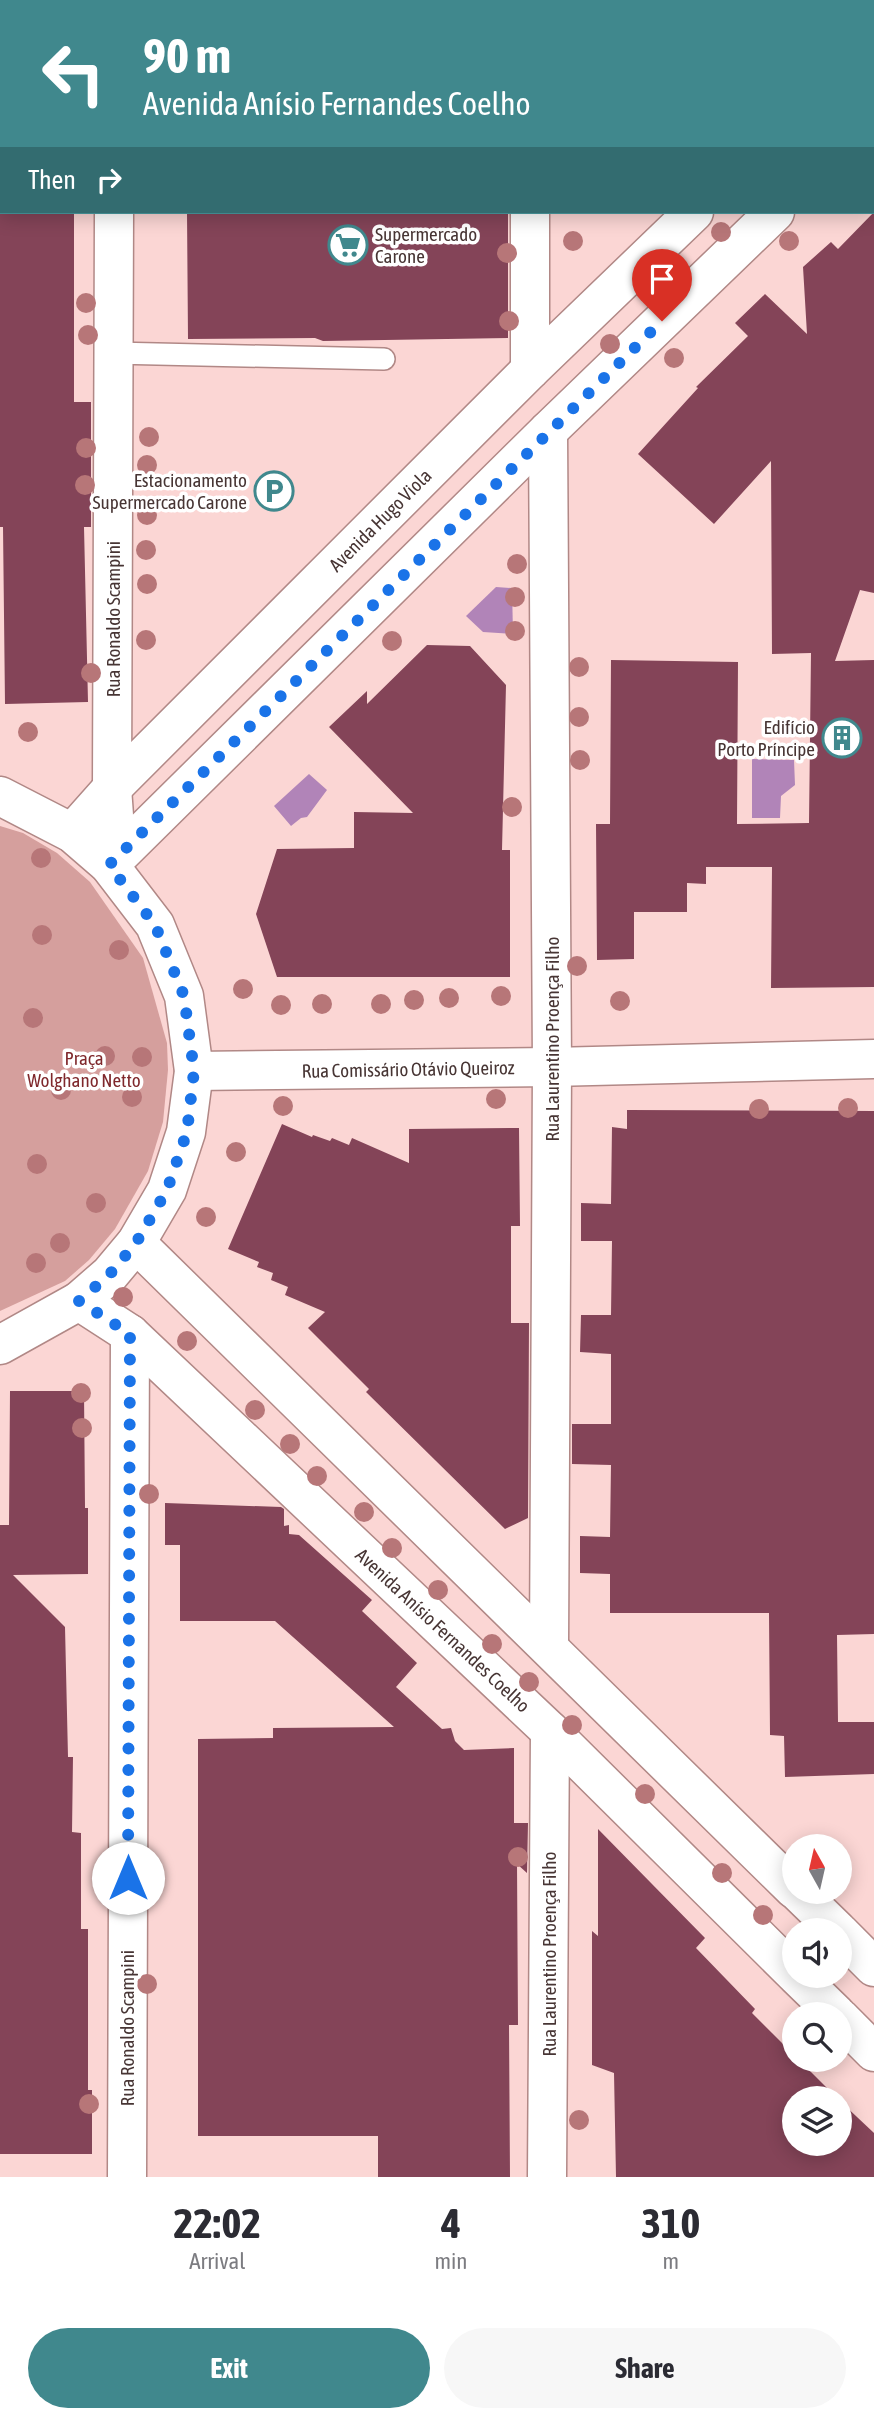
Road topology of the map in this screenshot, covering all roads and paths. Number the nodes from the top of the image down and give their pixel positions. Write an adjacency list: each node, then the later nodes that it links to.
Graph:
1 (114, 214): 5 (street, Rua Ronaldo Scampini)
2 (530, 214): 7 (street)
3 (692, 214): 7 (street, Avenida Hugo Viola)
4 (773, 214): 8 (street)
5 (113, 353): 6 (lane); 9 (street, Rua Ronaldo Scampini)
6 (384, 359)
7 (530, 370): 9 (street, Avenida Hugo Viola)
8 (548, 431): 12 (street); 14 (street, Rua Laurentino Proença Filho)
9 (112, 788): 11 (street, Avenida Hugo Viola); 12 (street, Rua Ronaldo Scampini)
10 (0, 796): 11 (street)
11 (72, 833): 12 (street)
12 (113, 861): 15 (street)
13 (874, 1059): 14 (street, Rua Comissário Otávio Queiroz)
14 (552, 1067): 15 (street, Rua Comissário Otávio Queiroz); 20 (street, Rua Laurentino Proença Filho)
15 (194, 1071): 16 (street)
16 (136, 1243): 17 (street); 20 (street)
17 (79, 1301): 18 (street, Avenida Anísio Fernandes Coelho); 19 (street)
18 (130, 1334): 21 (street, Avenida Anísio Fernandes Coelho); 32 (street, Rua Ronaldo Scampini)
19 (0, 1345)
20 (549, 1647): 22 (street)
21 (550, 1731): 26 (street, Avenida Anísio Fernandes Coelho); 33 (street, Rua Laurentino Proença Filho)
22 (782, 1876)
23 (810, 1904): 24 (street)
24 (824, 1918)
25 (852, 1946): 27 (street)
26 (782, 1961)
27 (874, 1967)
28 (809, 1988): 29 (street, Avenida Anísio Fernandes Coelho)
29 (824, 2002)
30 (852, 2030): 31 (street)
31 (874, 2052)
32 (127, 2177)
33 (547, 2177)

